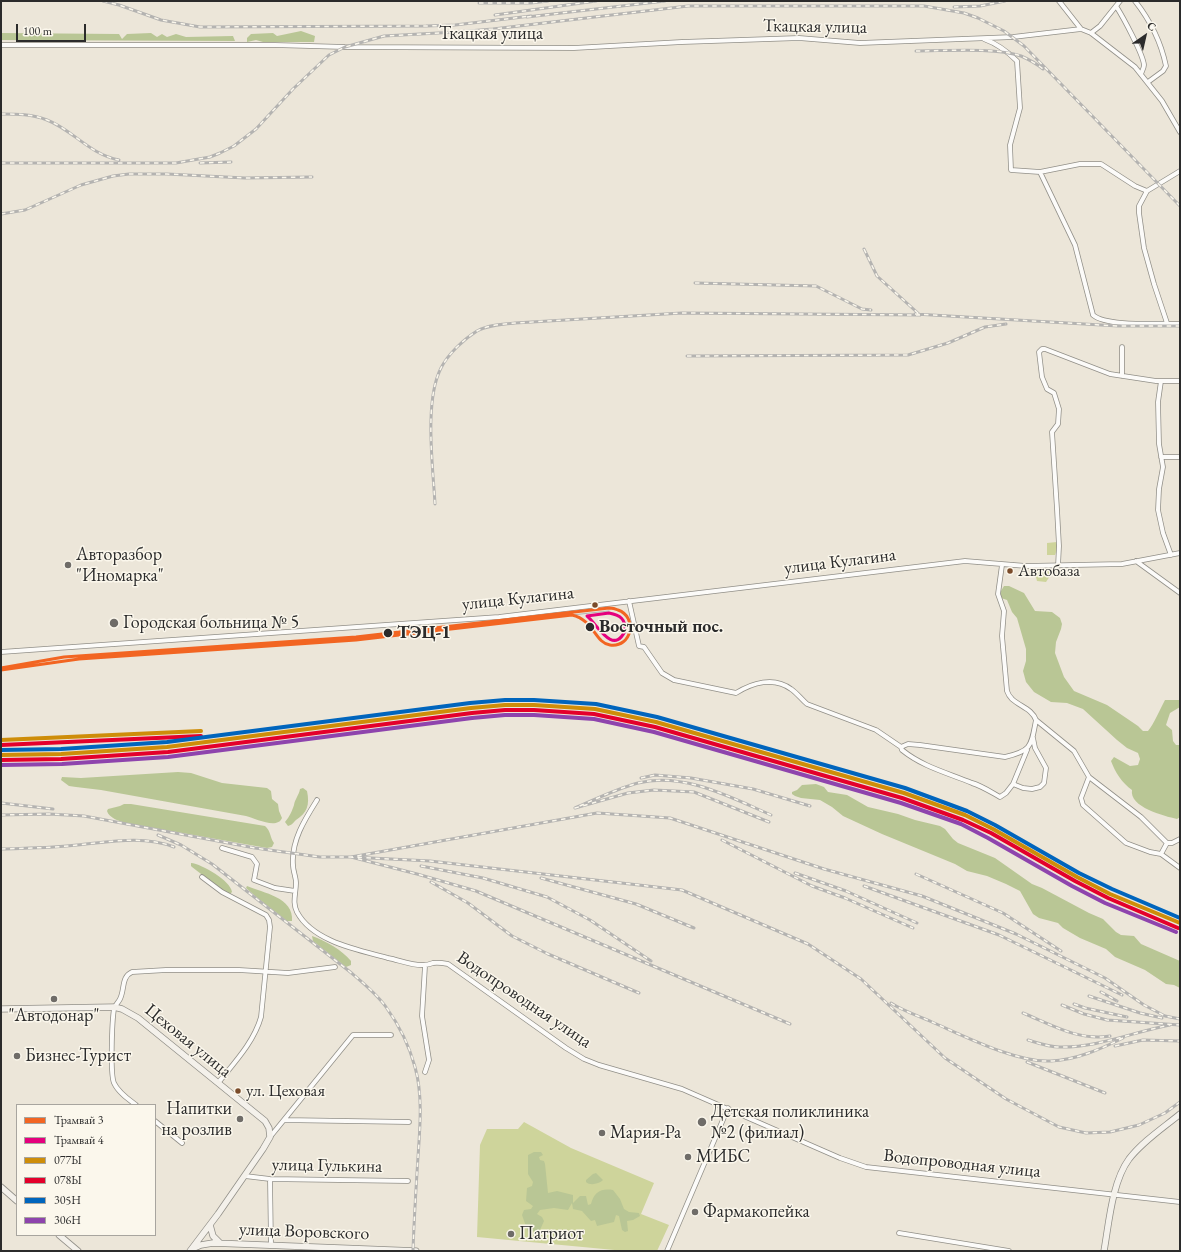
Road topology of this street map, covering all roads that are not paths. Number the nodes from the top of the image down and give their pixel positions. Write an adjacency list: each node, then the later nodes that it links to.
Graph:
1 (1059, 1): 5 (street)
2 (1120, 1): 4 (street)
3 (1135, 1): 10 (street)
4 (1116, 6): 6 (street); 9 (street)
5 (1081, 29): 6 (street); 7 (street, Ткацкая улица)
6 (1091, 33): 9 (street)
7 (982, 38): 8 (street, Ткацкая улица); 13 (street, Ткацкая улица)
8 (1, 45)
9 (1141, 74): 10 (street)
10 (1148, 82): 11 (street)
11 (1180, 132)
12 (1180, 171): 14 (street)
13 (1040, 172): 14 (street); 15 (street)
14 (1147, 192): 15 (street)
15 (1167, 323): 16 (street)
16 (1180, 324)
17 (1122, 347): 18 (street)
18 (1122, 376): 19 (street); 27 (street)
19 (1161, 381): 20 (street); 21 (street)
20 (1180, 381)
21 (1161, 457): 22 (street); 24 (street)
22 (1180, 457)
23 (1180, 553): 24 (street, улица Кулагина)
24 (1171, 555): 25 (street, улица Кулагина)
25 (1136, 561): 27 (street, улица Кулагина); 28 (street)
26 (1002, 564): 27 (street, улица Кулагина); 29 (street, улица Кулагина); 31 (street)
27 (1058, 566)
28 (1180, 593)
29 (629, 601): 30 (street, улица Кулагина); 33 (street)
30 (1, 652)
31 (1036, 720): 32 (street); 35 (street)
32 (1033, 738): 34 (street); 36 (street)
33 (901, 746): 34 (street); 36 (street)
34 (1027, 749): 36 (street)
35 (1089, 777): 39 (street); 41 (street)
36 (1013, 784)
37 (317, 800): 44 (street, Водопроводная улица)
38 (1180, 839): 39 (street)
39 (1167, 843): 41 (street)
40 (222, 848): 44 (street)
41 (1161, 854): 42 (street)
42 (1180, 868)
43 (202, 876): 47 (street)
44 (295, 891): 45 (street, Водопроводная улица)
45 (425, 966): 51 (street); 54 (street, Водопроводная улица)
46 (335, 968): 47 (street)
47 (266, 972): 48 (street, Цеховая улица); 52 (street)
48 (114, 1007): 49 (main road, Цеховая улица); 52 (main road, Цеховая улица); 53 (street)
49 (1, 1009)
50 (391, 1035): 56 (street)
51 (424, 1072)
52 (218, 1083): 59 (main road, Цеховая улица)
53 (135, 1104)
54 (728, 1108): 65 (street, Водопроводная улица); 76 (street)
55 (1180, 1114): 65 (main road)
56 (284, 1120): 58 (street); 59 (street)
57 (156, 1122): 60 (street)
58 (409, 1122)
59 (270, 1137): 61 (main road)
60 (182, 1143)
61 (245, 1176): 62 (street, улица Гулькина); 68 (main road)
62 (270, 1179): 63 (street, улица Гулькина); 72 (street)
63 (408, 1181)
64 (1, 1187): 66 (main road)
65 (1115, 1194): 67 (street, Водопроводная улица); 78 (main road)
66 (16, 1200)
67 (1180, 1202)
68 (210, 1225): 71 (main road); 73 (main road)
69 (899, 1233): 77 (street)
70 (60, 1236): 74 (main road)
71 (220, 1243): 72 (main road, улица Воровского); 73 (main road, улица Воровского)
72 (271, 1246): 75 (main road, улица Воровского)
73 (191, 1250)
74 (78, 1251)
75 (416, 1251)
76 (667, 1251)
77 (1009, 1251)
78 (1104, 1251)

